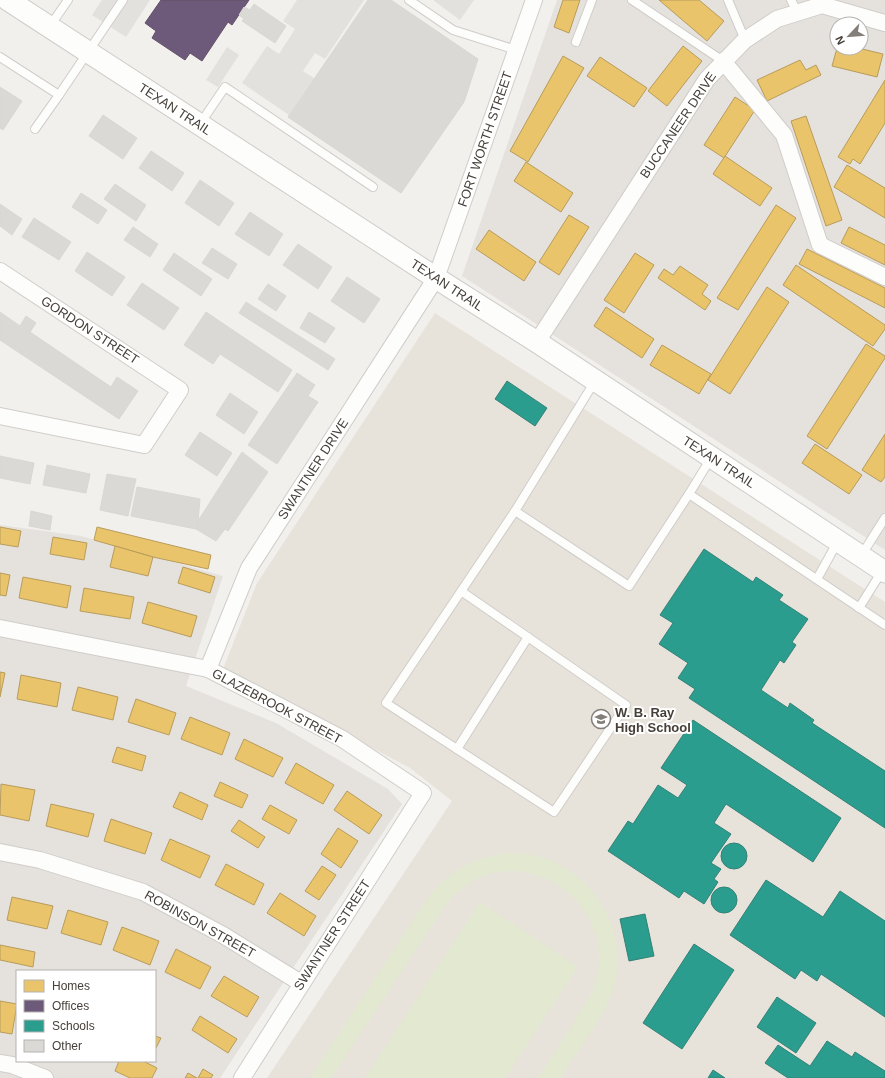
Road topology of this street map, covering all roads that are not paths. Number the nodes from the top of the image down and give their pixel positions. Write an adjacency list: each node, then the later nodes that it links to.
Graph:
1 (8, 0): 12 (street, TEXAN TRAIL)
2 (68, 0): 12 (lane)
3 (123, 0): 16 (lane)
4 (409, 0): 15 (lane)
5 (534, 0): 15 (street, FORT WORTH STREET)
6 (592, 0): 14 (lane)
7 (632, 0): 18 (lane)
8 (728, 0): 13 (lane)
9 (841, 5): 10 (street, BUCCANEER DRIVE); 11 (street, BUCCANEER DRIVE)
10 (795, 6): 13 (street, BUCCANEER DRIVE)
11 (885, 23)
12 (50, 27): 16 (street, TEXAN TRAIL)
13 (745, 40): 18 (street, BUCCANEER DRIVE)
14 (576, 42)
15 (516, 50): 25 (street, FORT WORTH STREET)
16 (88, 53): 19 (lane); 20 (street, TEXAN TRAIL)
17 (0, 57): 19 (lane)
18 (723, 61): 24 (street); 26 (street, BUCCANEER DRIVE)
19 (59, 95): 21 (lane)
20 (200, 124): 22 (lane); 25 (street, TEXAN TRAIL)
21 (35, 129)
22 (373, 188)
23 (0, 271): 28 (street, GORDON STREET)
24 (885, 277)
25 (436, 278): 26 (street, TEXAN TRAIL); 42 (street, SWANTNER DRIVE)
26 (537, 342): 27 (street, TEXAN TRAIL)
27 (595, 380): 29 (street, TEXAN TRAIL); 31 (lane)
28 (0, 416)
29 (711, 457): 30 (lane); 33 (street, TEXAN TRAIL)
30 (689, 494): 31 (lane); 36 (lane)
31 (515, 511): 37 (lane)
32 (885, 518): 34 (lane)
33 (838, 541): 34 (street, TEXAN TRAIL); 36 (lane)
34 (861, 556): 35 (street, TEXAN TRAIL)
35 (884, 571): 38 (lane)
36 (817, 578): 38 (lane)
37 (461, 591): 41 (lane); 43 (lane)
38 (859, 608): 39 (lane)
39 (885, 625)
40 (0, 628): 42 (street, GLAZEBROOK STREET)
41 (528, 637): 43 (lane); 43 (lane)
42 (208, 669): 44 (street, GLAZEBROOK STREET)
43 (457, 749)
44 (423, 793): 46 (street, SWANTNER STREET)
45 (0, 852): 46 (street, ROBINSON STREET)
46 (301, 983): 49 (street, SWANTNER STREET)
47 (0, 1063): 48 (street)
48 (45, 1078)
49 (242, 1078)

